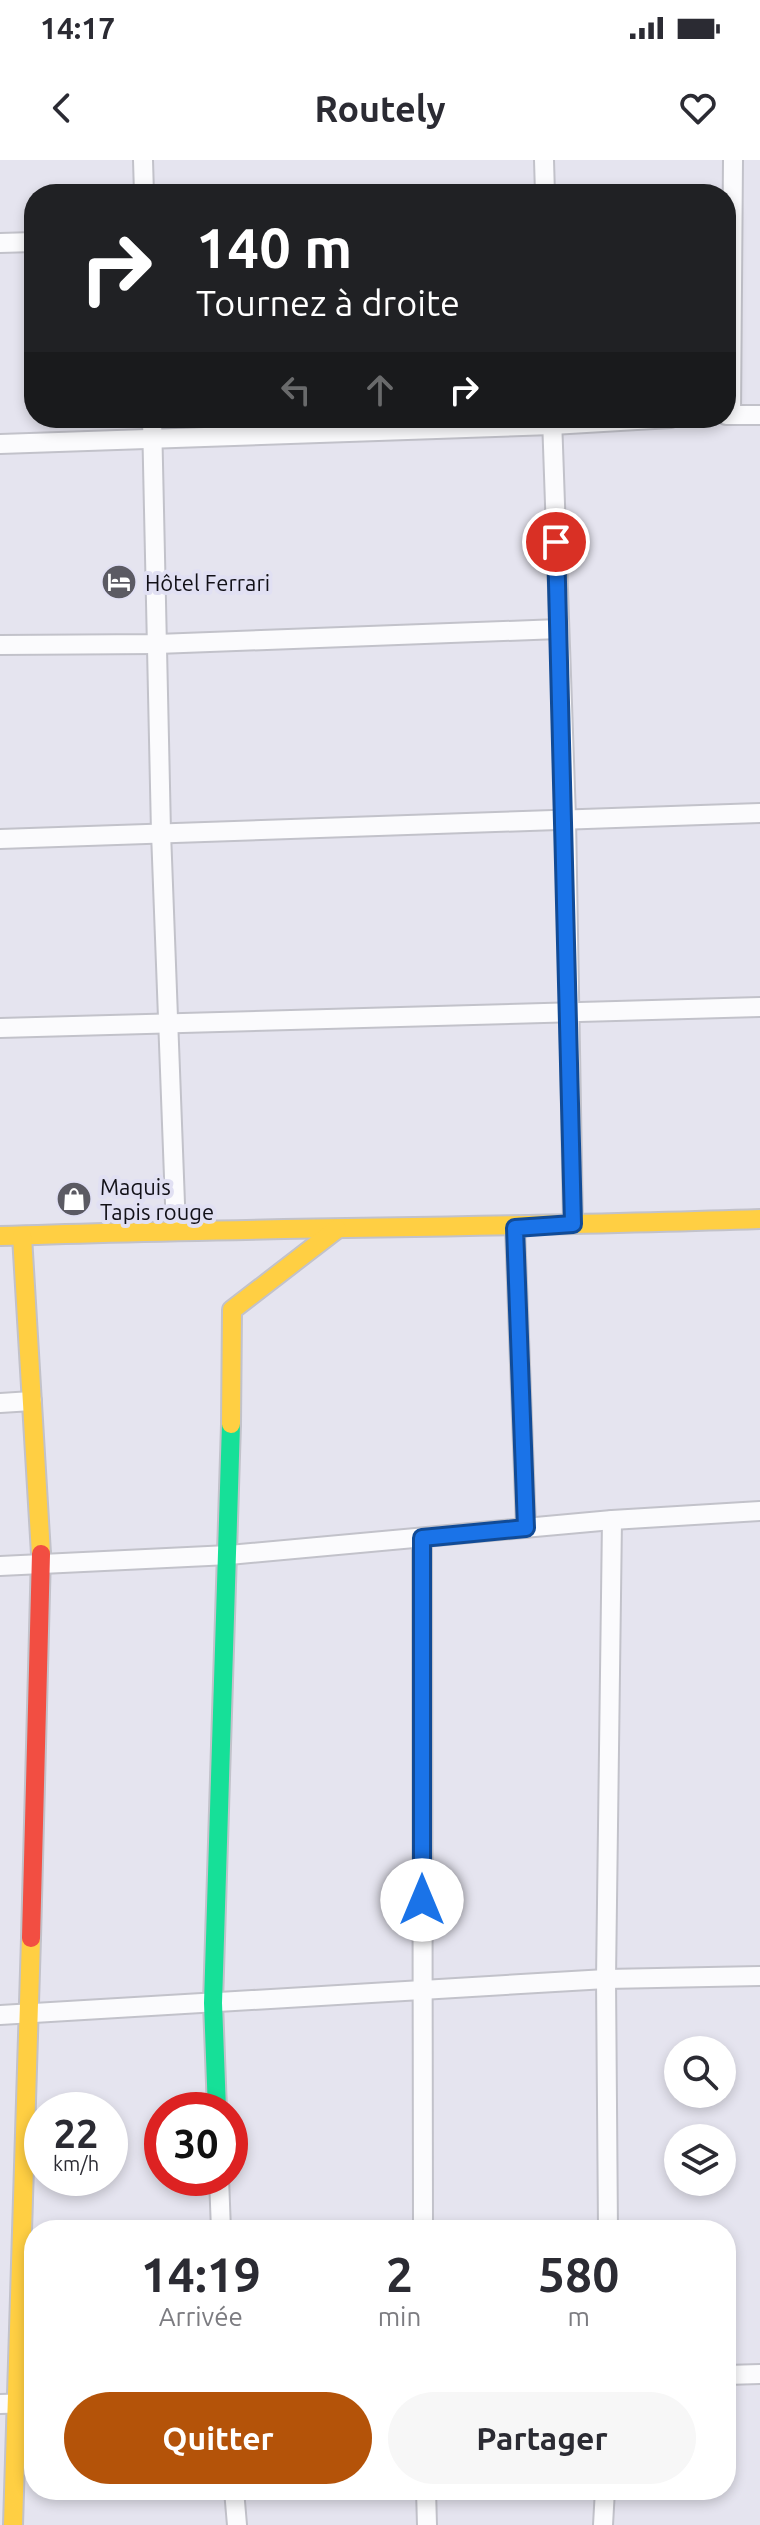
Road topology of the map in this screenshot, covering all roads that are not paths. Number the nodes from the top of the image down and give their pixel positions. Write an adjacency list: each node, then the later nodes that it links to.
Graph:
1 (143, 160): 4 (street)
2 (544, 160): 5 (street)
3 (733, 160): 6 (street)
4 (144, 184)
5 (545, 184)
6 (733, 184)
7 (24, 242): 8 (street)
8 (0, 243)
9 (736, 414): 10 (street)
10 (760, 415)
11 (152, 428): 14 (street)
12 (419, 428): 14 (street)
13 (552, 428): 16 (street)
14 (153, 440): 15 (street); 17 (street)
15 (0, 444)
16 (559, 629): 17 (street); 20 (street)
17 (157, 644): 18 (street); 21 (street)
18 (0, 645)
19 (760, 813): 20 (street)
20 (566, 818): 21 (street); 24 (street)
21 (161, 832): 22 (street); 25 (street)
22 (0, 839)
23 (760, 1007): 24 (street)
24 (570, 1012): 25 (street); 28 (street)
25 (168, 1023): 26 (street); 31 (street)
26 (0, 1028)
27 (760, 1219): 28 (street)
28 (573, 1224): 29 (street)
29 (515, 1228): 30 (street); 38 (street)
30 (337, 1229): 31 (street); 40 (street)
31 (176, 1230): 33 (street)
32 (0, 1236): 33 (street)
33 (22, 1236): 34 (street)
34 (32, 1401): 35 (street); 41 (street)
35 (0, 1403)
36 (760, 1511): 37 (street)
37 (612, 1520): 38 (street); 44 (street)
38 (526, 1528): 39 (street)
39 (422, 1538): 40 (street); 45 (street)
40 (229, 1555): 41 (street); 46 (street)
41 (42, 1564): 42 (street); 47 (street)
42 (0, 1566)
43 (760, 1976): 44 (street)
44 (606, 1979): 45 (street); 53 (street)
45 (422, 1990): 46 (street); 52 (street)
46 (213, 2003): 47 (street); 49 (street)
47 (29, 2014): 48 (street); 56 (street)
48 (0, 2015)
49 (216, 2092)
50 (220, 2196): 51 (street)
51 (221, 2220)
52 (423, 2220)
53 (608, 2220)
54 (760, 2374): 55 (street)
55 (736, 2375)
56 (16, 2404): 60 (street)
57 (235, 2500): 61 (street)
58 (426, 2500): 62 (street)
59 (604, 2500): 63 (street)
60 (13, 2525)
61 (237, 2525)
62 (427, 2525)
63 (603, 2525)

